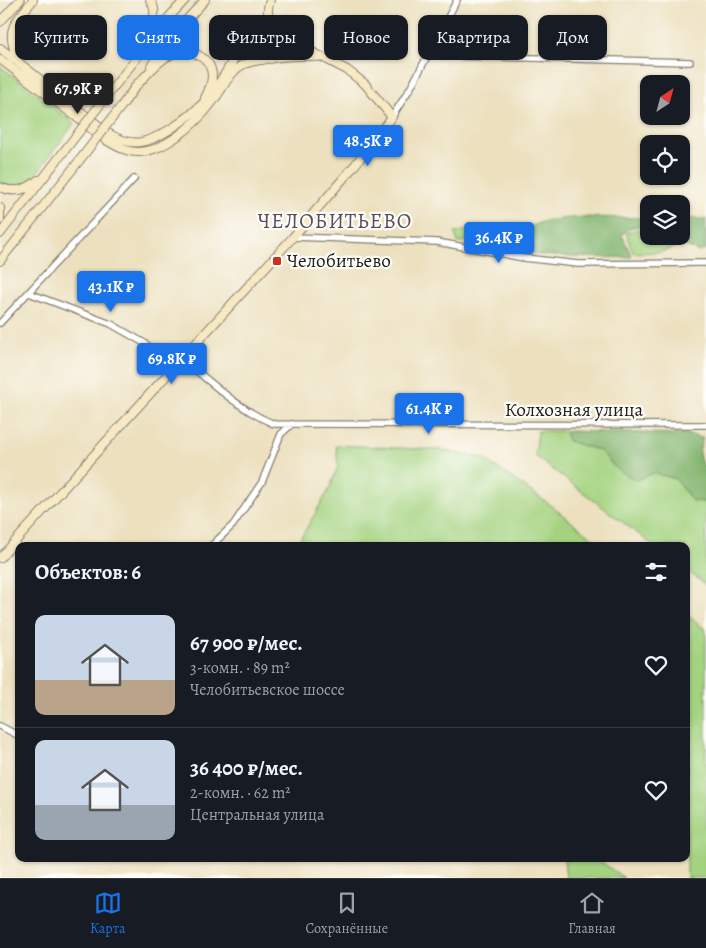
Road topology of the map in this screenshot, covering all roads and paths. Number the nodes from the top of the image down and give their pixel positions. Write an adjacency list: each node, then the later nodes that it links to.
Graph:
1 (20, 0): 10 (street)
2 (33, 0): 19 (street)
3 (150, 0): 22 (street)
4 (185, 0): 22 (street)
5 (205, 0): 23 (street)
6 (270, 0): 8 (street)
7 (457, 0): 9 (street)
8 (268, 15)
9 (449, 15)
10 (0, 22)
11 (0, 48): 19 (street)
12 (314, 53): 21 (street)
13 (314, 57): 21 (street)
14 (528, 58): 20 (street)
15 (0, 59): 17 (street)
16 (232, 60): 25 (street)
17 (265, 60)
18 (425, 60): 24 (street)
19 (19, 62): 25 (street)
20 (690, 62)
21 (340, 66): 24 (street)
22 (124, 74): 26 (street, bridge)
23 (136, 86): 25 (street); 33 (street, bridge)
24 (392, 117): 32 (street)
25 (184, 121)
26 (65, 150): 28 (street); 31 (street)
27 (134, 179): 35 (street)
28 (0, 187)
29 (0, 208): 30 (street)
30 (0, 220)
31 (0, 234)
32 (293, 237): 34 (street); 37 (street)
33 (0, 261)
34 (706, 263)
35 (29, 294): 36 (street); 38 (street)
36 (0, 323)
37 (182, 358): 38 (street); 39 (street, Колхозная улица)
38 (173, 367): 44 (street)
39 (274, 424): 40 (street, Колхозная улица); 42 (street)
40 (292, 424): 41 (street, Колхозная улица); 42 (street)
41 (706, 426)
42 (281, 434): 43 (street)
43 (215, 542)
44 (0, 558)
45 (0, 726): 46 (street)
46 (15, 734)

